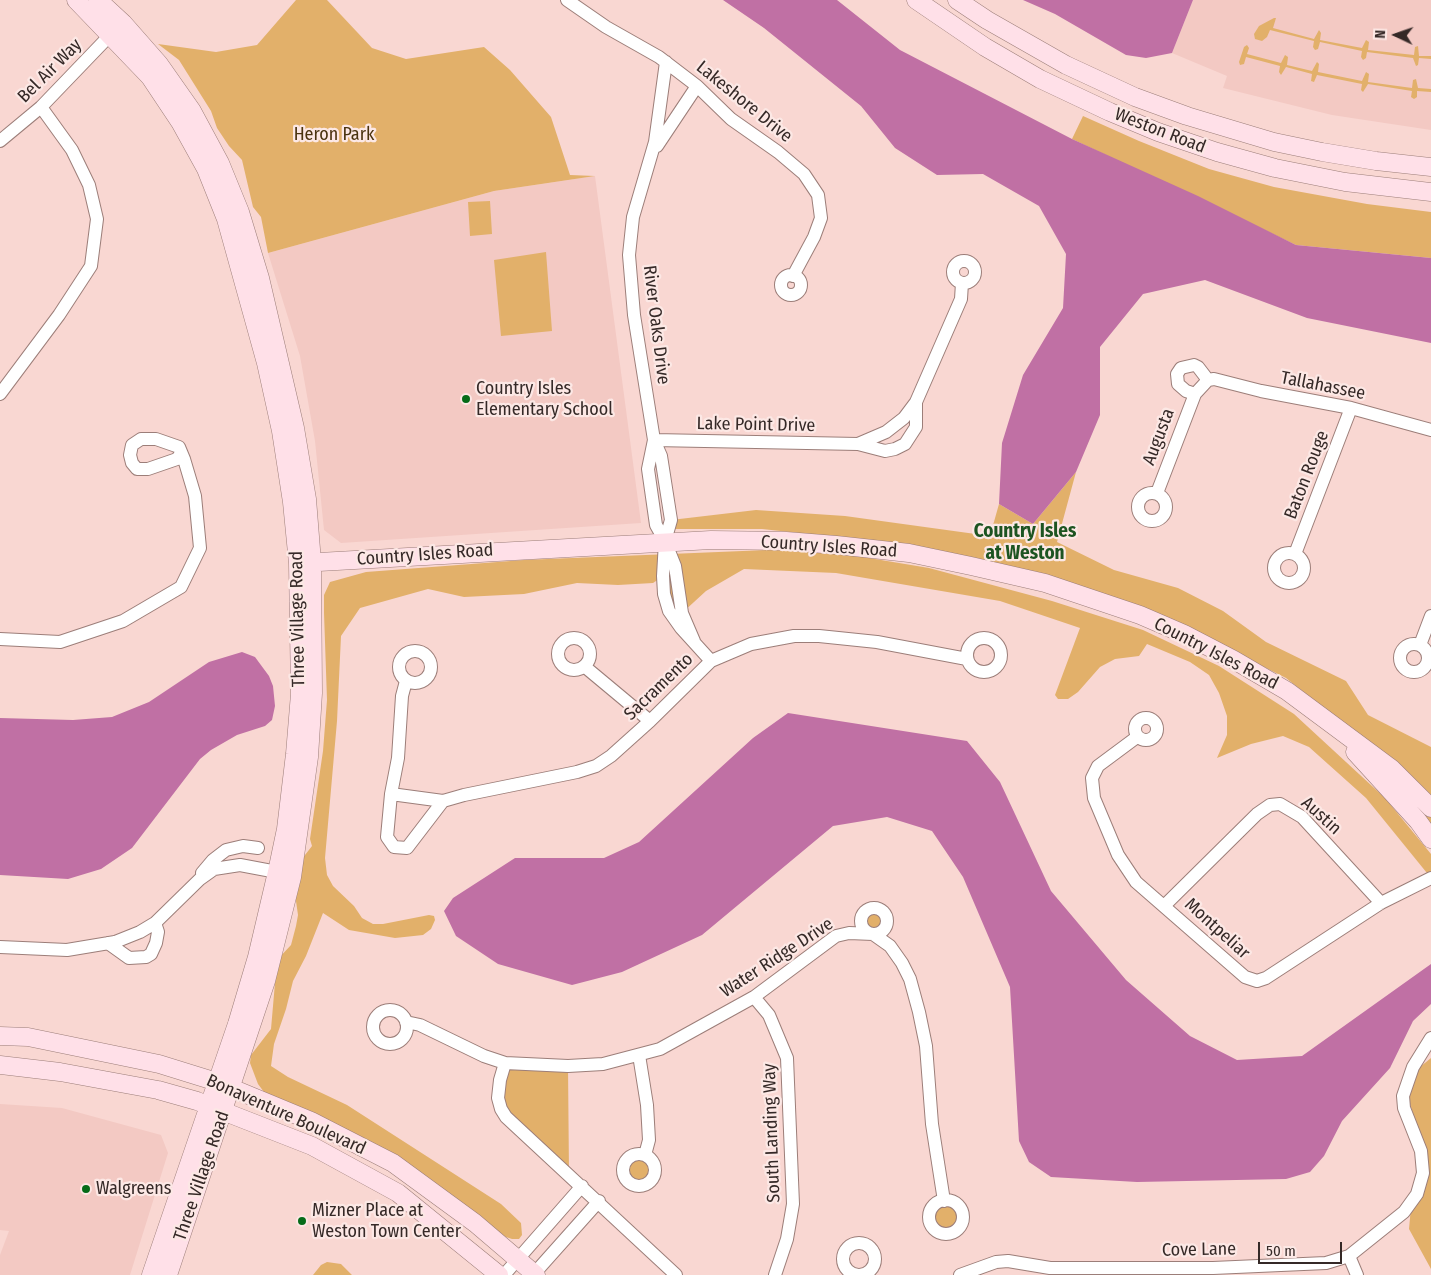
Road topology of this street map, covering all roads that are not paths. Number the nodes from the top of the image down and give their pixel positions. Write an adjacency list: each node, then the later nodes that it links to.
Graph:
1 (76, 0): 7 (street, Three Village Road)
2 (98, 0): 6 (street, Three Village Road)
3 (567, 0): 8 (street, Lakeshore Drive)
4 (916, 0): 14 (street, Weston Road)
5 (957, 0): 13 (street, Weston Road)
6 (123, 22): 7 (street, Bel Air Way); 29 (street, Three Village Road)
7 (110, 35): 10 (street, Bel Air Way); 29 (street, Three Village Road)
8 (666, 62): 9 (street, Lakeshore Drive); 12 (street, River Oaks Drive)
9 (697, 86): 12 (street, River Oaks Drive); 15 (street, Lakeshore Drive)
10 (40, 107): 11 (street, Bel Air Way); 18 (street)
11 (0, 141)
12 (651, 156): 23 (street, River Oaks Drive)
13 (1431, 167)
14 (1431, 192)
15 (793, 276)
16 (962, 283): 20 (street, Lake Point Drive)
17 (1208, 380): 19 (street); 19 (street); 21 (street, Tallahassee)
18 (0, 394)
19 (1195, 394): 26 (street, Augusta)
20 (916, 402): 24 (street, Lake Point Drive); 24 (street, Lake Point Drive)
21 (1351, 408): 22 (street, Tallahassee); 28 (street, Baton Rouge)
22 (1431, 430)
23 (654, 440): 24 (street, Lake Point Drive); 27 (street, River Oaks Drive)
24 (858, 444)
25 (181, 453): 31 (street)
26 (1157, 493)
27 (665, 541): 29 (street, Country Isles Road); 34 (street, River Oaks Drive); 37 (street, Country Isles Road)
28 (1295, 554)
29 (305, 562): 45 (street, Three Village Road); 46 (street, Three Village Road)
30 (1431, 616): 32 (street)
31 (0, 639)
32 (1420, 645)
33 (968, 659): 34 (street, Sacramento)
34 (711, 661): 38 (street, Sacramento)
35 (584, 666): 38 (street)
36 (406, 681): 40 (street)
37 (1324, 720): 42 (street, Country Isles Road); 43 (street, Country Isles Road)
38 (650, 721): 41 (street, Sacramento)
39 (1138, 737): 50 (street, Montpeliar)
40 (391, 794): 41 (street, Sacramento); 41 (street)
41 (443, 801)
42 (1431, 808)
43 (1431, 839)
44 (258, 848): 48 (street)
45 (296, 855): 46 (street); 62 (street, Three Village Road)
46 (277, 872): 48 (street); 62 (street, Three Village Road)
47 (1431, 878): 49 (street, Montpeliar)
48 (192, 887): 51 (street)
49 (1381, 903): 50 (street, Montpeliar); 50 (street, Austin)
50 (1165, 906)
51 (155, 923): 52 (street); 52 (street)
52 (108, 943): 53 (street)
53 (0, 947)
54 (754, 997): 59 (street, Water Ridge Drive); 67 (street, Water Ridge Drive); 78 (street, South Landing Way)
55 (406, 1022): 60 (street, Water Ridge Drive)
56 (0, 1036): 62 (street, Bonaventure Boulevard)
57 (1431, 1038): 58 (street, Cove Lane)
58 (1427, 1052): 68 (street, Cove Lane)
59 (639, 1055): 60 (street, Water Ridge Drive); 64 (street)
60 (505, 1063): 65 (street)
61 (0, 1065): 63 (street, Bonaventure Boulevard)
62 (224, 1085): 63 (street, Three Village Road); 69 (street, Bonaventure Boulevard)
63 (217, 1107): 73 (street, Three Village Road); 74 (street, Three Village Road); 75 (street, Bonaventure Boulevard)
64 (645, 1155)
65 (582, 1186): 66 (street); 69 (street)
66 (599, 1201): 72 (street); 77 (street)
67 (944, 1201)
68 (1349, 1256): 71 (street, Cove Lane); 80 (street)
69 (519, 1258): 72 (street, Bonaventure Boulevard); 76 (street)
70 (1083, 1272): 71 (street, Cove Lane); 79 (street, Cove Lane)
71 (1213, 1272)
72 (534, 1274)
73 (150, 1275)
74 (168, 1275)
75 (499, 1275)
76 (504, 1275)
77 (676, 1275)
78 (775, 1275)
79 (960, 1275)
80 (1357, 1275)

